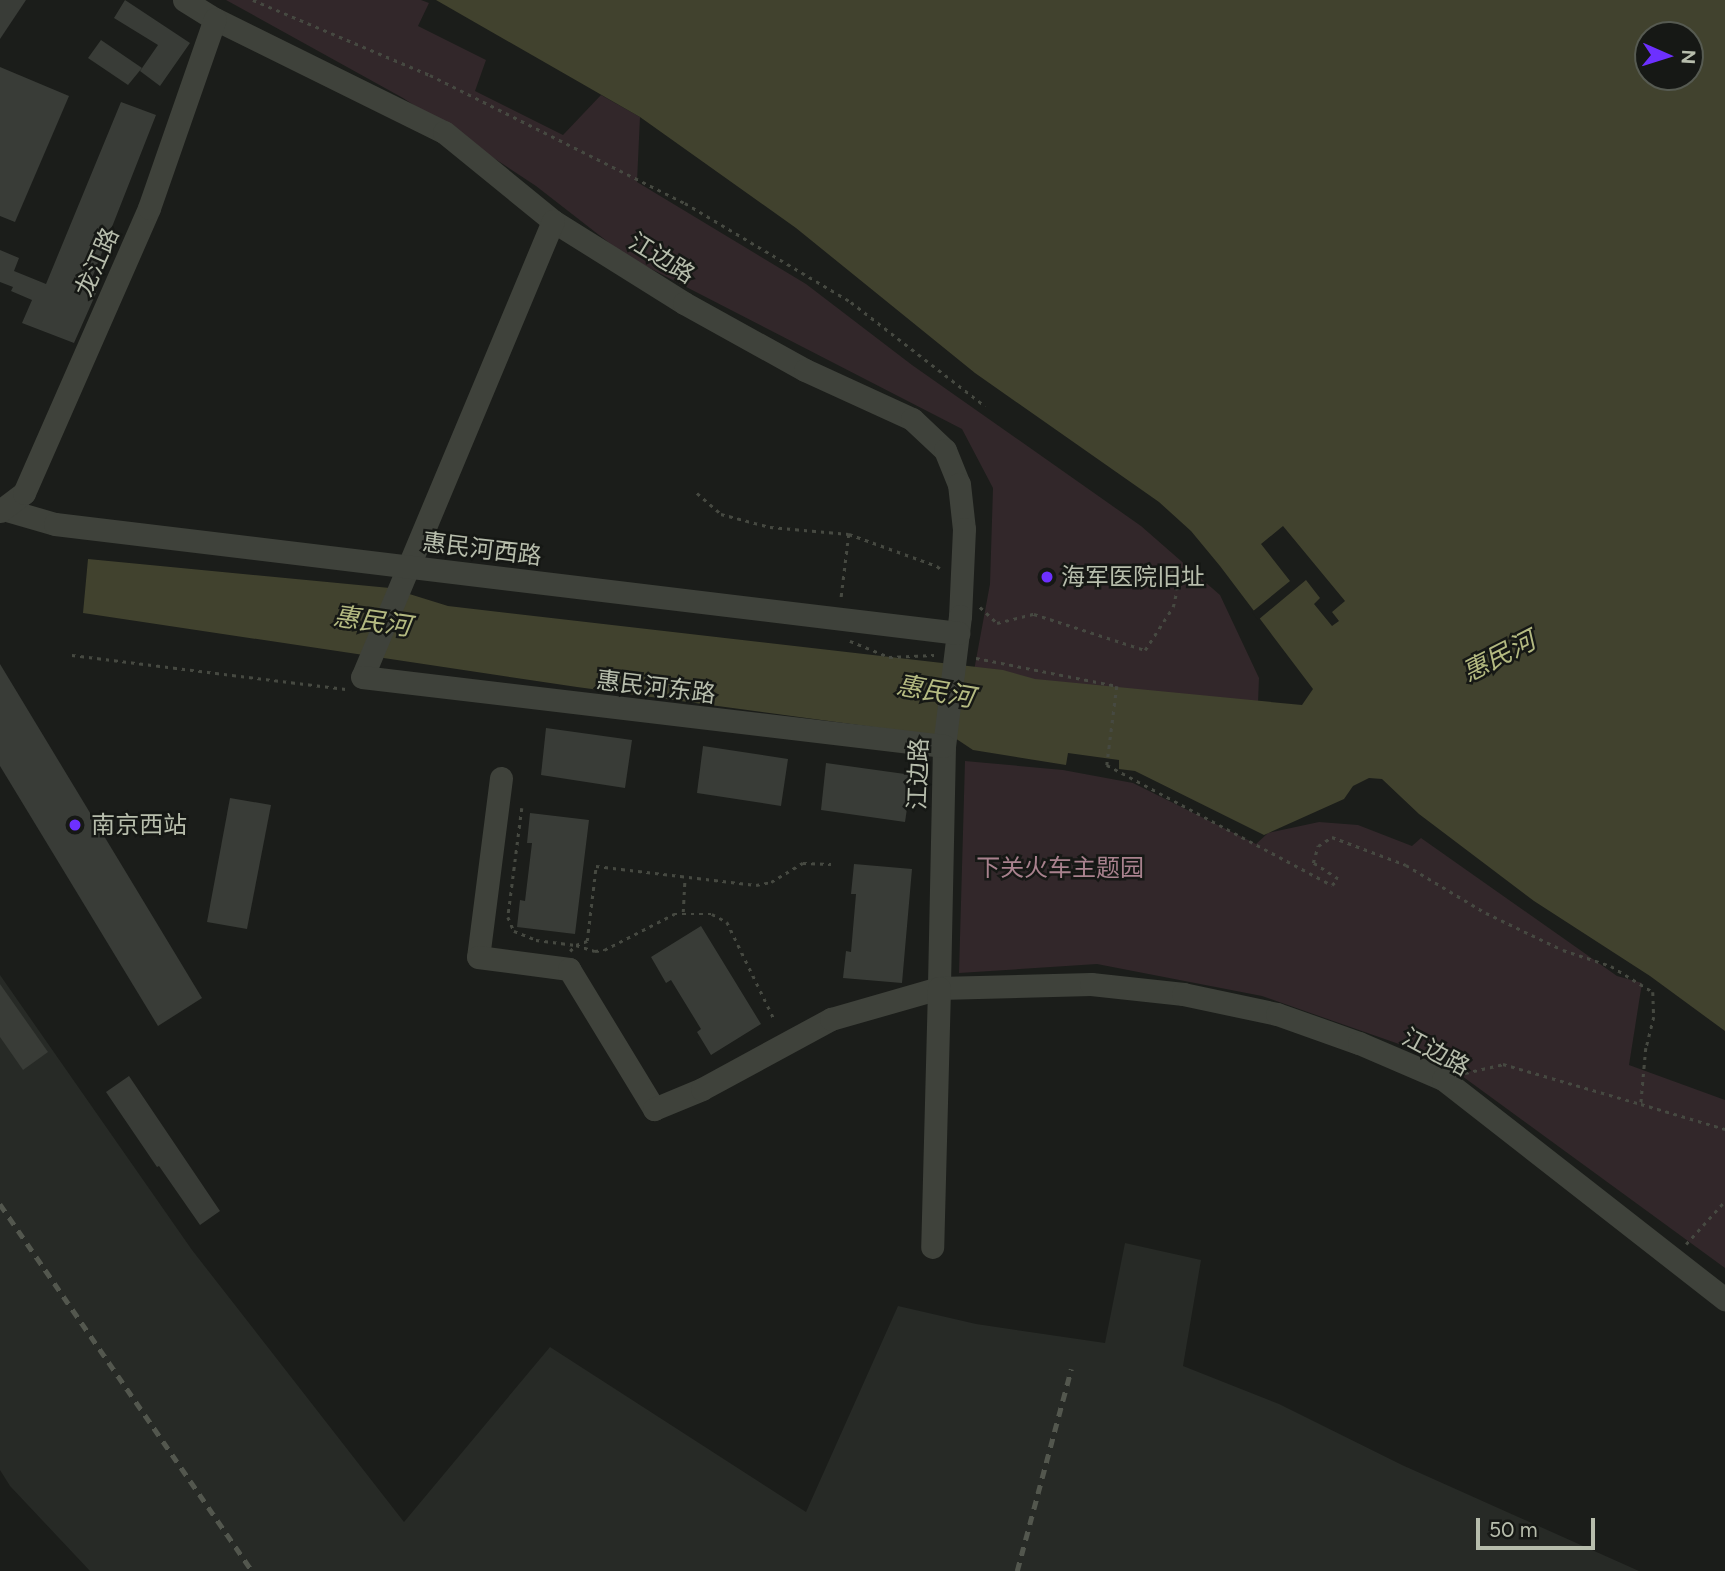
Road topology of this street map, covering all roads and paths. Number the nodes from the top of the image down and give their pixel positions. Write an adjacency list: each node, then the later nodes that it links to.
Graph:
1 (184, 0): 3 (street, 江边路)
2 (253, 0): 5 (path)
3 (215, 19): 4 (street, 江边路); 7 (street, 龙江路)
4 (553, 221): 10 (street); 11 (street, 江边路)
5 (985, 406)
6 (697, 493): 8 (path)
7 (1, 510): 10 (street, 惠民河西路)
8 (849, 534): 11 (path); 12 (path)
9 (1170, 566): 11 (path)
10 (405, 570): 12 (street, 惠民河西路); 14 (street, 惠民河东路)
11 (961, 589): 13 (street, 江边路)
12 (839, 619): 13 (street, 惠民河西路); 13 (path)
13 (957, 644): 14 (street, 江边路); 25 (path)
14 (944, 746): 22 (street, 江边路)
15 (501, 778): 21 (street)
16 (522, 808): 20 (path)
17 (831, 864): 18 (path)
18 (685, 878): 19 (path); 20 (path)
19 (682, 912): 20 (path); 23 (path)
20 (576, 945): 21 (path)
21 (567, 969): 22 (street)
22 (939, 988): 28 (street); 30 (street, 江边路)
23 (775, 1021)
24 (1465, 1073): 25 (path)
25 (1641, 1104): 26 (path)
26 (1725, 1129)
27 (1725, 1201): 29 (path)
28 (932, 1247)
29 (1682, 1249)
30 (1725, 1299)

